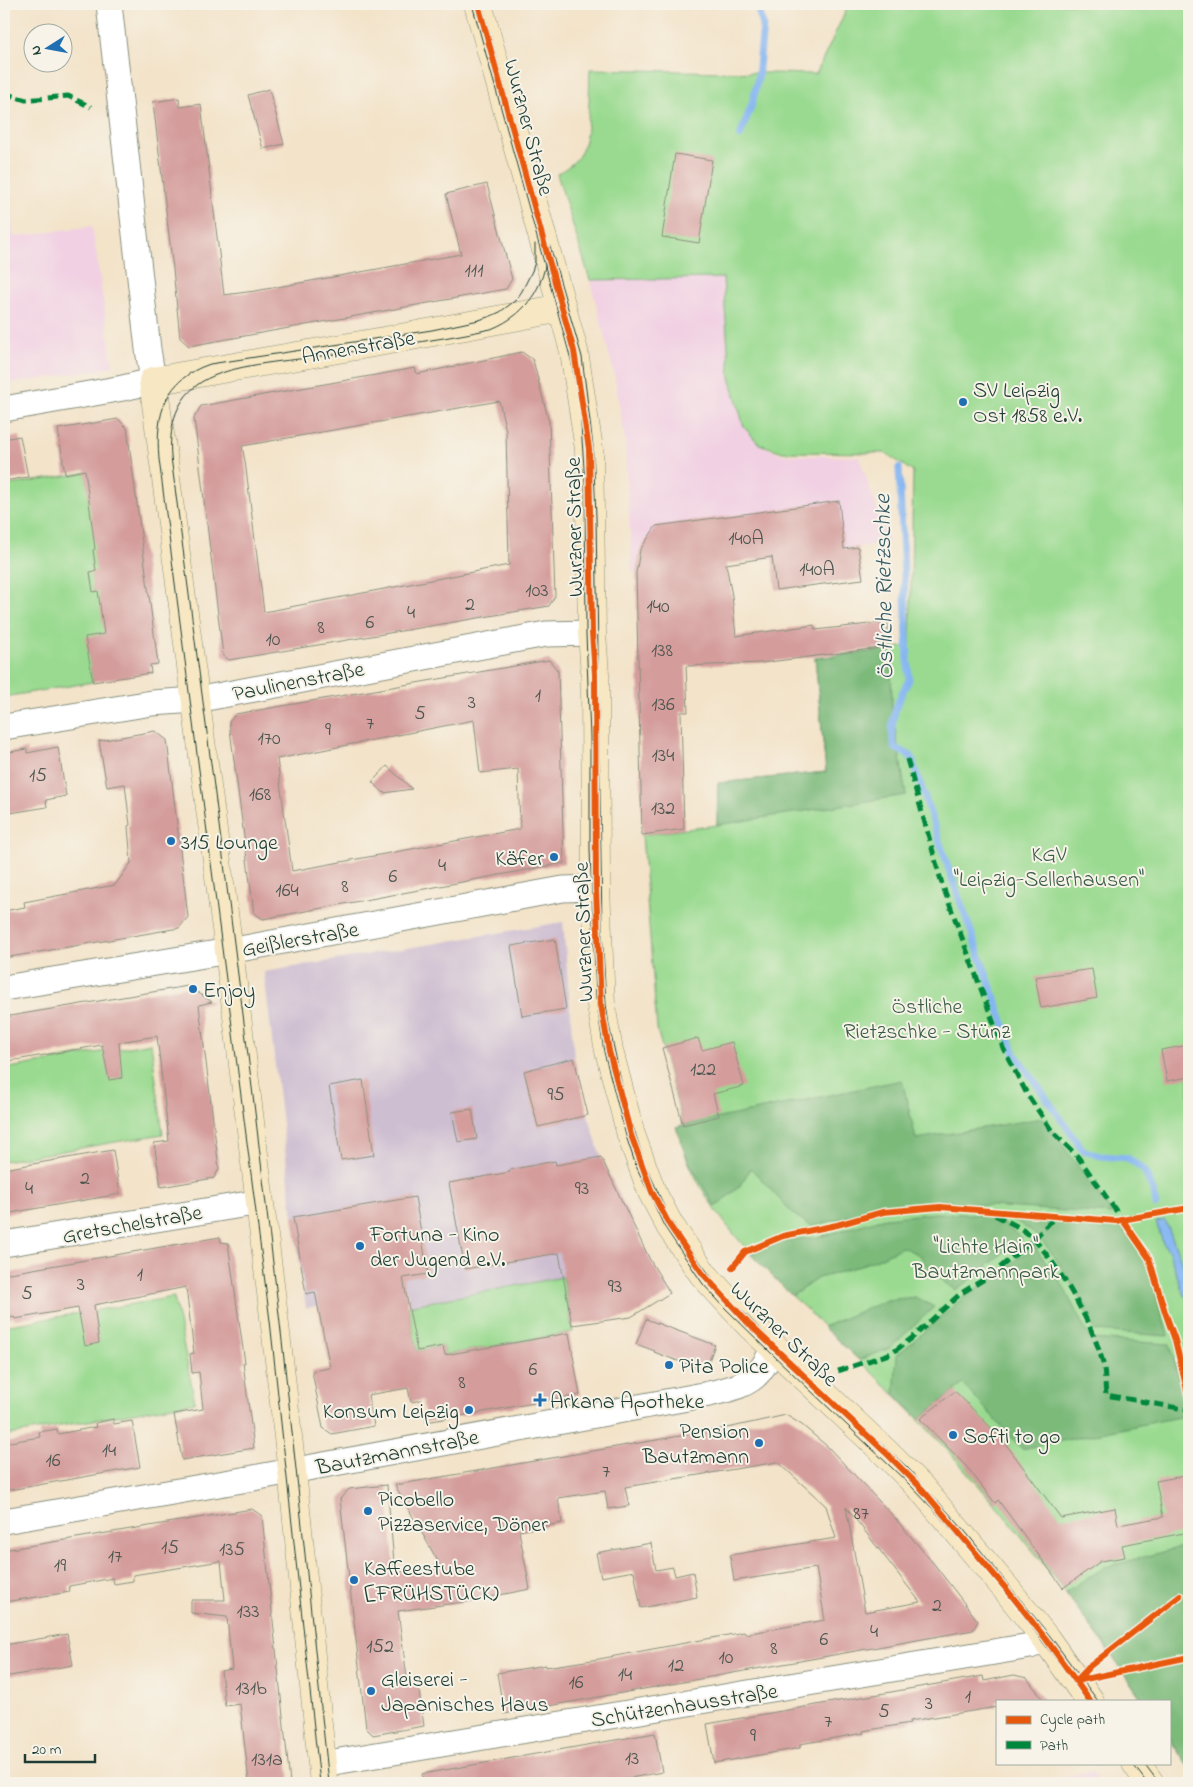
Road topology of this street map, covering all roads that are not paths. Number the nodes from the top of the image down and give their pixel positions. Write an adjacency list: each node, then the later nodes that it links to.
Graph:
1 (109, 4): 4 (street)
2 (478, 4): 3 (main road, Wurzner Straße)
3 (562, 308): 4 (main road, Annenstraße); 6 (main road, Wurzner Straße)
4 (153, 381): 5 (street); 7 (main road)
5 (4, 409)
6 (592, 633): 7 (street, Paulinenstraße); 9 (main road, Wurzner Straße)
7 (196, 700): 8 (street, Paulinenstraße); 10 (main road)
8 (4, 727)
9 (596, 888): 10 (street, Geißlerstraße); 14 (main road, Wurzner Straße)
10 (230, 951): 11 (street, Geißlerstraße); 12 (main road)
11 (4, 988)
12 (260, 1202): 13 (street, Gretschelstraße); 15 (main road)
13 (4, 1244)
14 (774, 1349): 15 (street, Bautzmannstraße); 17 (main road, Wurzner Straße)
15 (292, 1471): 16 (street, Bautzmannstraße); 20 (main road)
16 (4, 1521)
17 (1046, 1639): 18 (main road, Wurzner Straße); 20 (street, Schützenhausstraße)
18 (1089, 1700)
19 (1137, 1764): 21 (main road)
20 (323, 1774)
21 (1150, 1783)

